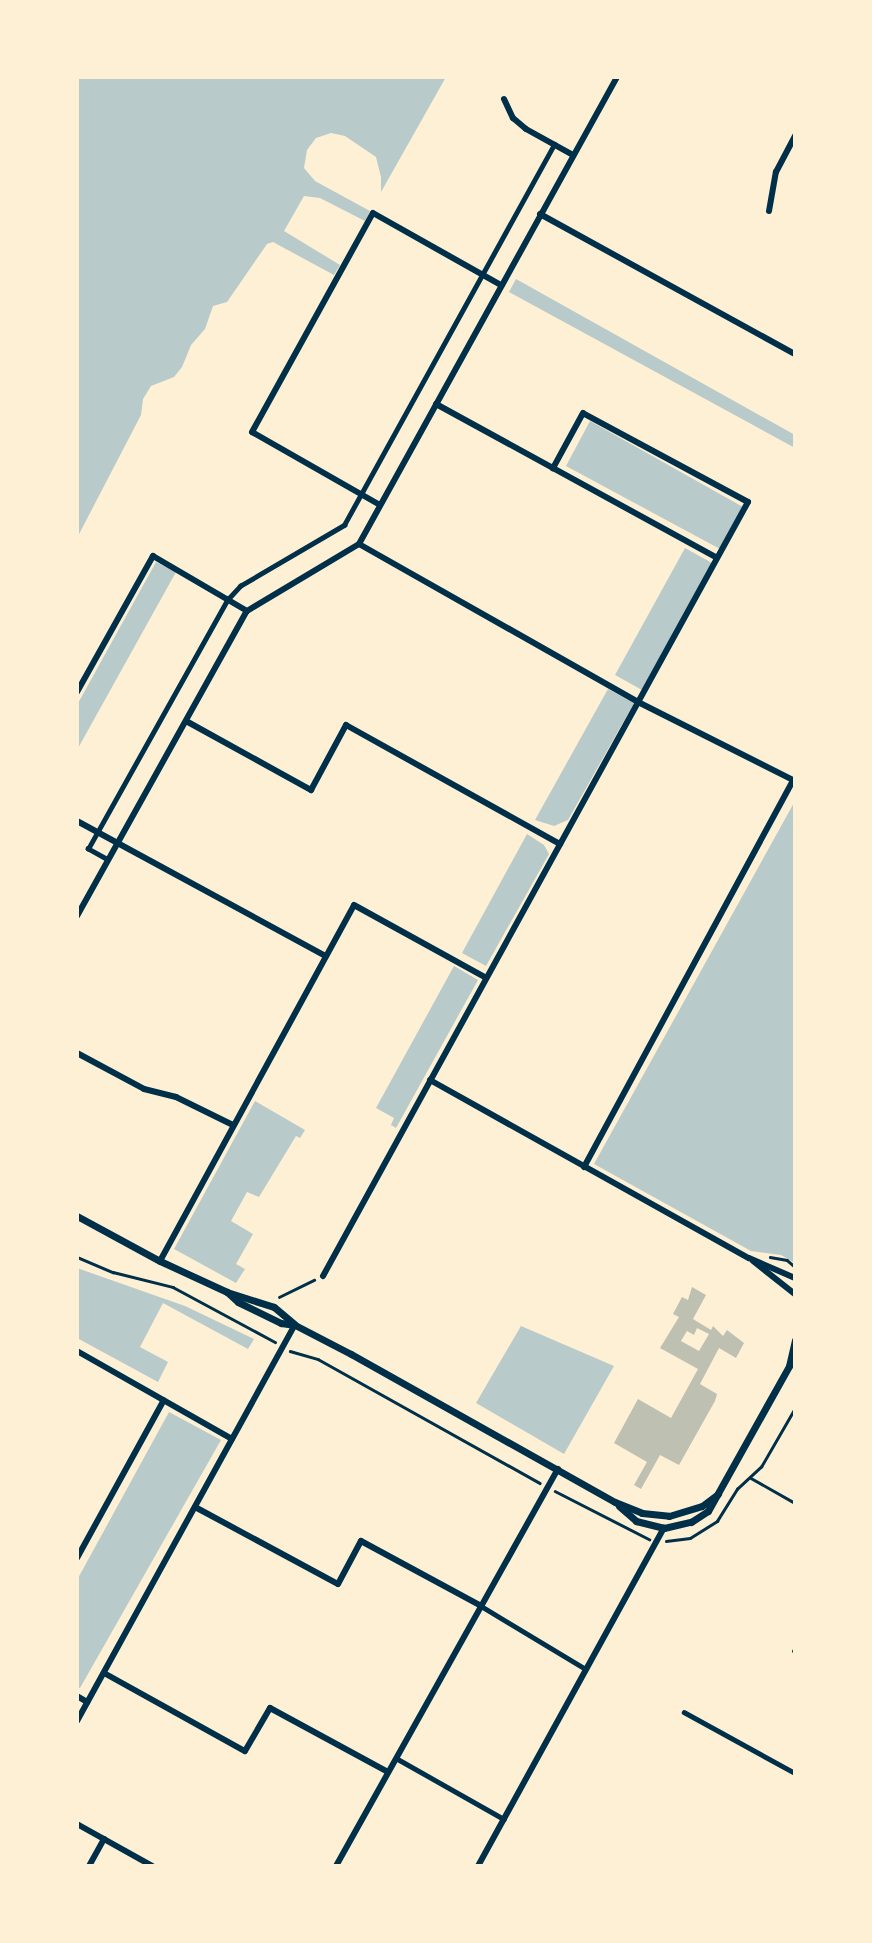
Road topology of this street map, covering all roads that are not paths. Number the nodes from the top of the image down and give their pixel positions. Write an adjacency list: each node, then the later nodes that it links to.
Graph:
1 (617, 77): 5 (street)
2 (504, 99): 4 (street)
3 (795, 136): 6 (street)
4 (554, 144): 5 (street); 8 (street)
5 (573, 155): 7 (street)
6 (769, 211)
7 (540, 214): 9 (street); 10 (street)
8 (481, 274): 9 (street); 13 (street); 13 (street)
9 (502, 285): 11 (street)
10 (795, 354)
11 (436, 404): 12 (street); 14 (street)
12 (552, 468): 16 (street); 16 (street)
13 (361, 494): 14 (street); 17 (street)
14 (380, 505): 15 (street)
15 (359, 544): 18 (street); 20 (street)
16 (717, 558): 20 (street)
17 (228, 599): 18 (street); 19 (street); 24 (street)
18 (247, 611): 21 (street)
19 (77, 692)
20 (638, 702): 22 (street); 26 (street)
21 (186, 721): 25 (street); 26 (street)
22 (794, 781): 34 (street)
23 (77, 821): 24 (street)
24 (99, 832): 25 (street); 27 (street)
25 (119, 842): 27 (street); 29 (street)
26 (560, 844): 30 (street)
27 (108, 860): 28 (street)
28 (77, 916)
29 (326, 956): 30 (street); 33 (street)
30 (486, 978): 32 (street)
31 (77, 1053): 33 (street)
32 (430, 1080): 34 (street); 38 (street)
33 (233, 1125): 37 (street)
34 (584, 1167): 36 (street)
35 (77, 1216): 37 (street)
36 (749, 1258): 39 (street); 41 (street)
37 (160, 1261): 40 (street)
38 (323, 1276)
39 (795, 1278)
40 (227, 1292): 42 (street); 42 (street)
41 (795, 1294)
42 (295, 1325): 47 (street); 48 (street)
43 (795, 1340): 45 (street)
44 (77, 1351): 46 (street)
45 (792, 1364): 49 (street)
46 (164, 1400): 47 (street); 53 (street)
47 (232, 1439): 51 (street)
48 (558, 1469): 50 (street); 54 (street)
49 (718, 1494): 50 (street); 52 (street)
50 (615, 1502): 52 (street)
51 (195, 1507): 54 (street); 56 (street)
52 (664, 1528): 55 (street)
53 (78, 1554)
54 (481, 1606): 55 (street); 61 (street)
55 (587, 1669): 64 (street)
56 (104, 1673): 58 (street); 62 (street)
57 (77, 1696): 58 (street)
58 (87, 1702): 60 (street)
59 (684, 1712): 63 (street)
60 (77, 1721)
61 (396, 1758): 62 (street); 64 (street)
62 (388, 1772): 69 (street)
63 (795, 1773)
64 (504, 1819): 70 (street)
65 (77, 1824): 66 (street)
66 (104, 1839): 67 (street); 68 (street)
67 (89, 1866)
68 (152, 1866)
69 (336, 1866)
70 (478, 1866)

